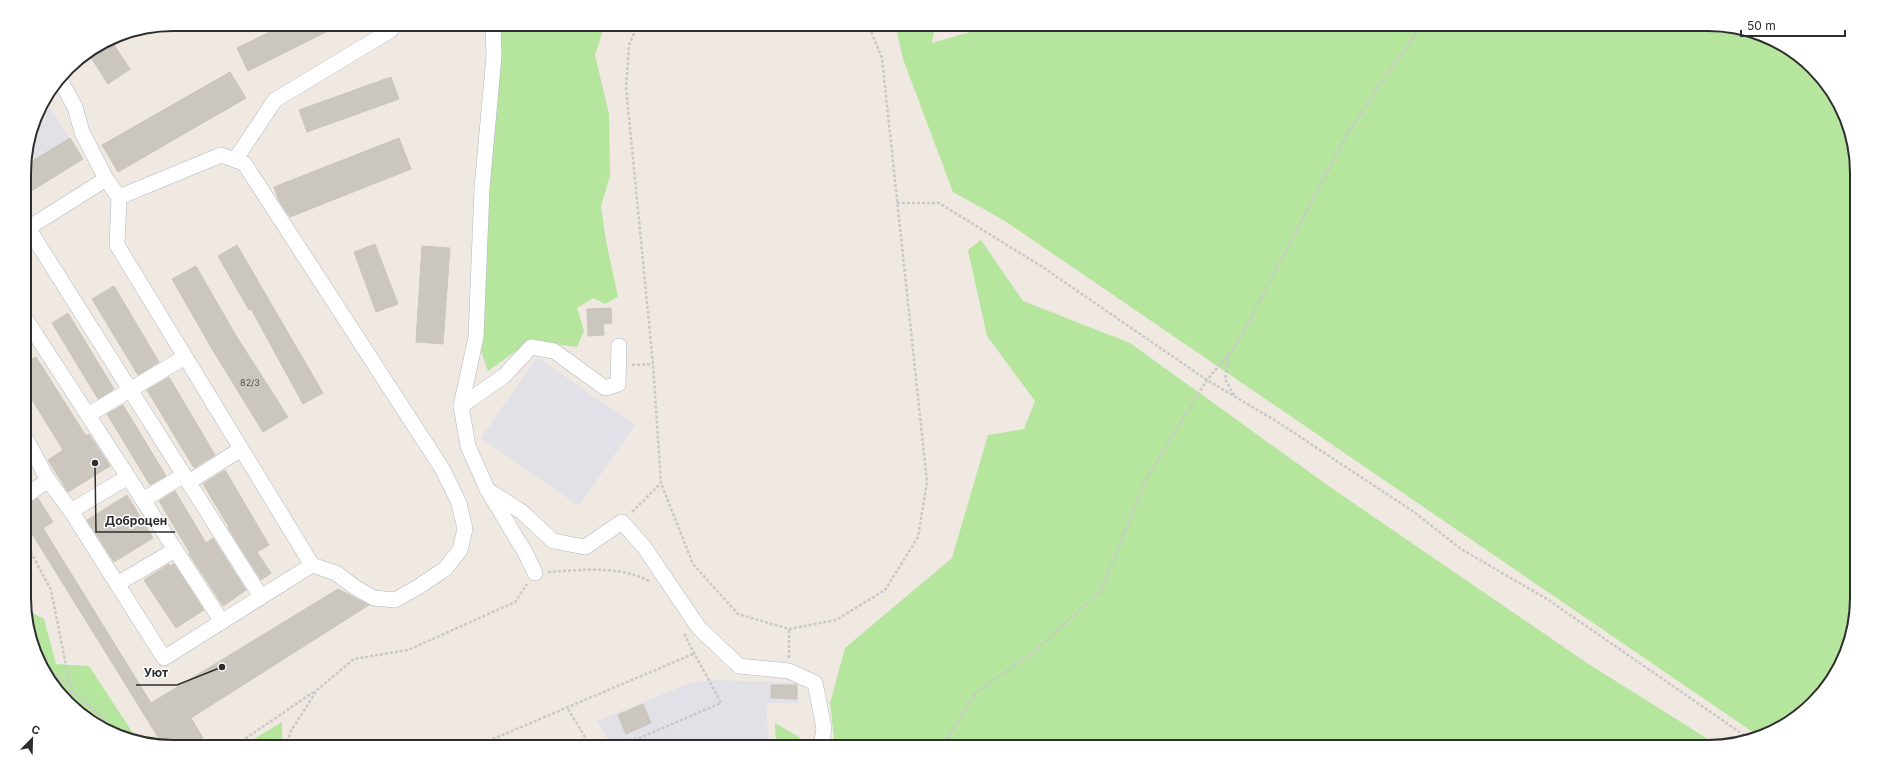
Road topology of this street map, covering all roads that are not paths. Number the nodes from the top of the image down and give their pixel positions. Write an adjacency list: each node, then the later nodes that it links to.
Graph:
1 (389, 31): 4 (street)
2 (493, 31): 13 (street)
3 (62, 84): 5 (street)
4 (235, 160): 6 (street); 25 (street)
5 (106, 179): 6 (street); 7 (street)
6 (119, 197): 11 (street)
7 (31, 226)
8 (31, 237): 12 (street)
9 (31, 327): 14 (street)
10 (620, 346): 13 (street)
11 (185, 357): 12 (street); 16 (street)
12 (131, 391): 14 (street); 18 (street)
13 (461, 406): 20 (street)
14 (88, 415): 17 (street)
15 (31, 448): 19 (street)
16 (241, 449): 18 (street); 25 (street)
17 (128, 477): 22 (street); 23 (street)
18 (186, 478): 22 (street); 28 (street)
19 (48, 480): 21 (street); 23 (street)
20 (487, 490): 26 (street); 30 (street)
21 (31, 492)
22 (143, 500): 24 (street)
23 (71, 511): 27 (street)
24 (175, 550): 27 (street); 29 (street)
25 (312, 565): 28 (street)
26 (535, 573)
27 (117, 584): 29 (street)
28 (261, 597): 29 (street)
29 (222, 622)
30 (822, 740)

